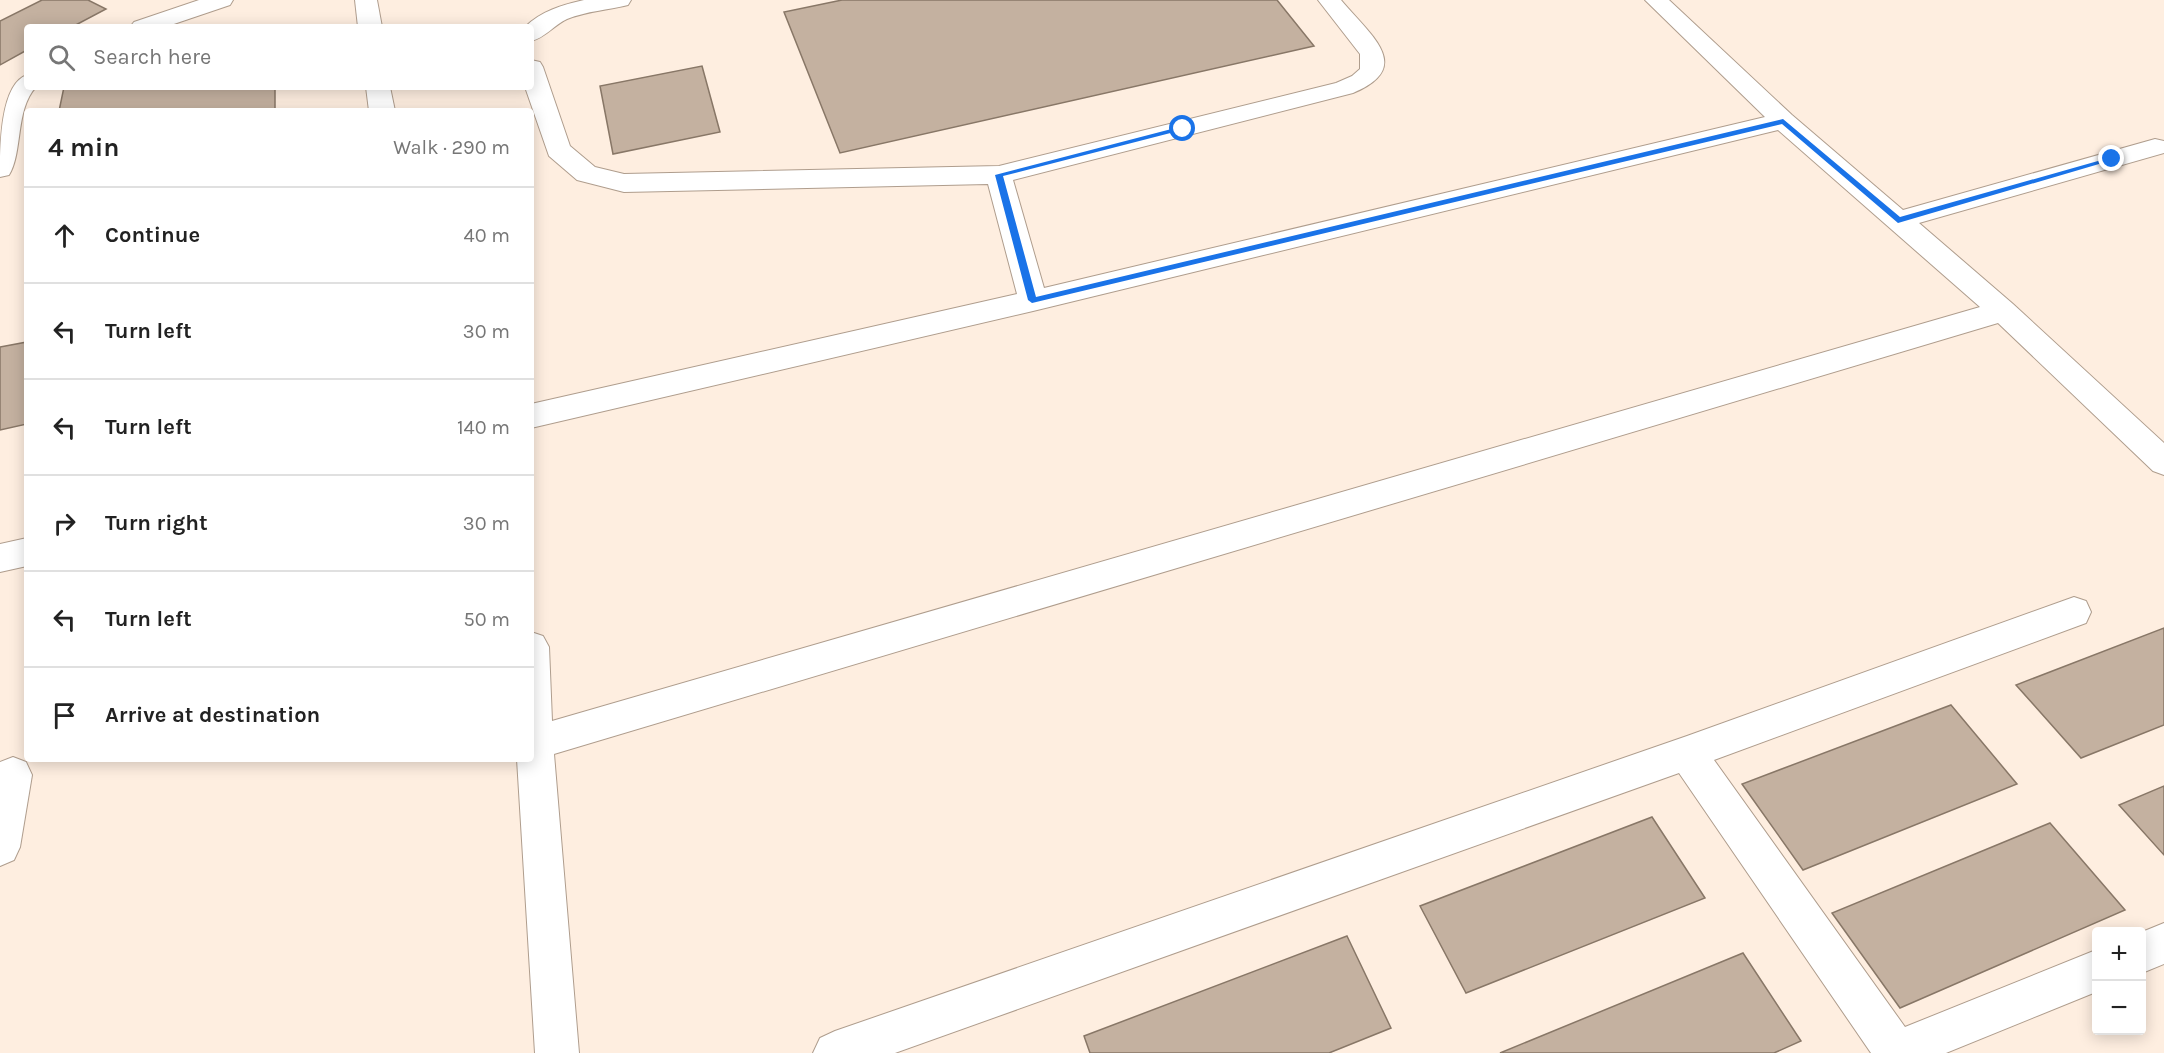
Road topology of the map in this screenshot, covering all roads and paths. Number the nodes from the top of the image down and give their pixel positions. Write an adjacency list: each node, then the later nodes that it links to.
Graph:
1 (222, 0): 6 (street)
2 (366, 0): 7 (street)
3 (620, 0): 8 (street)
4 (1329, 0): 16 (street)
5 (1656, 0): 13 (street)
6 (151, 24)
7 (369, 24)
8 (534, 32)
9 (534, 76): 16 (street)
10 (24, 85): 15 (street)
11 (378, 90): 12 (street)
12 (382, 108)
13 (1783, 121): 17 (street); 18 (street)
14 (2155, 147): 17 (street)
15 (0, 169)
16 (999, 175): 18 (street)
17 (1898, 220): 19 (street)
18 (1032, 300): 20 (street)
19 (2003, 311): 21 (street); 26 (street)
20 (534, 415)
21 (2164, 462)
22 (24, 553): 23 (street)
23 (0, 558)
24 (2074, 612): 27 (street)
25 (534, 719): 26 (street)
26 (535, 743): 33 (street)
27 (1686, 753): 34 (street); 35 (street)
28 (13, 775): 29 (street)
29 (0, 847)
30 (2164, 944): 31 (street)
31 (2146, 951)
32 (2092, 973): 34 (street)
33 (554, 1052)
34 (1896, 1052)
35 (835, 1053)

